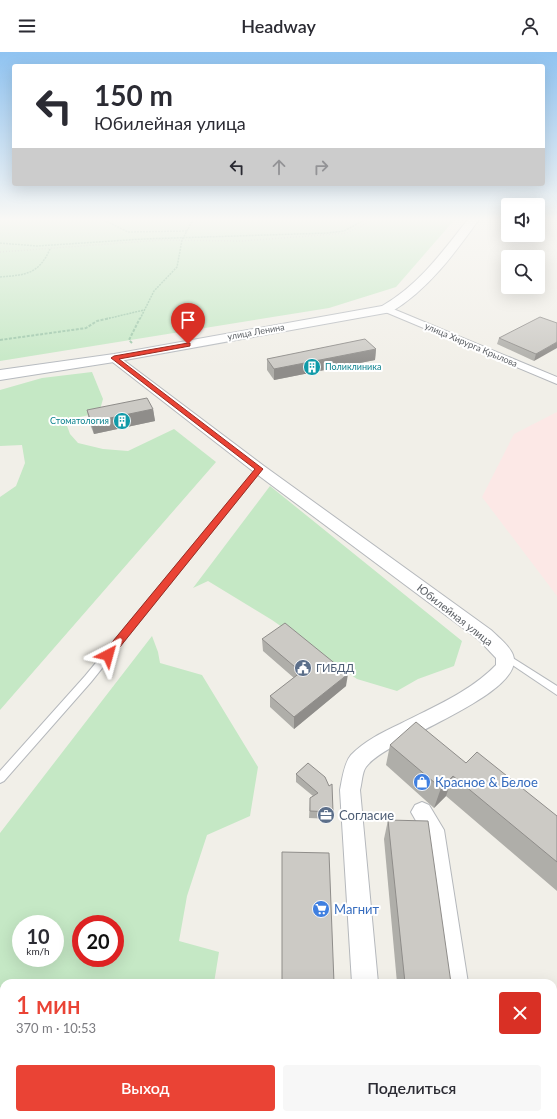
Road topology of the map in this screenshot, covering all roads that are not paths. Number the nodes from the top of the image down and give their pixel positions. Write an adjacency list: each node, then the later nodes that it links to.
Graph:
1 (434, 268): 2 (street, улица Ленина)
2 (386, 309): 3 (street, улица Ленина); 5 (street, улица Хирурга Крылова)
3 (114, 358): 4 (street, улица Ленина); 6 (street, Юбилейная улица)
4 (0, 375)
5 (557, 381)
6 (259, 469): 7 (street, Юбилейная улица); 9 (lane)
7 (505, 656): 8 (lane); 11 (street)
8 (557, 691)
9 (0, 778)
10 (422, 812): 12 (street)
11 (365, 979)
12 (454, 979)

